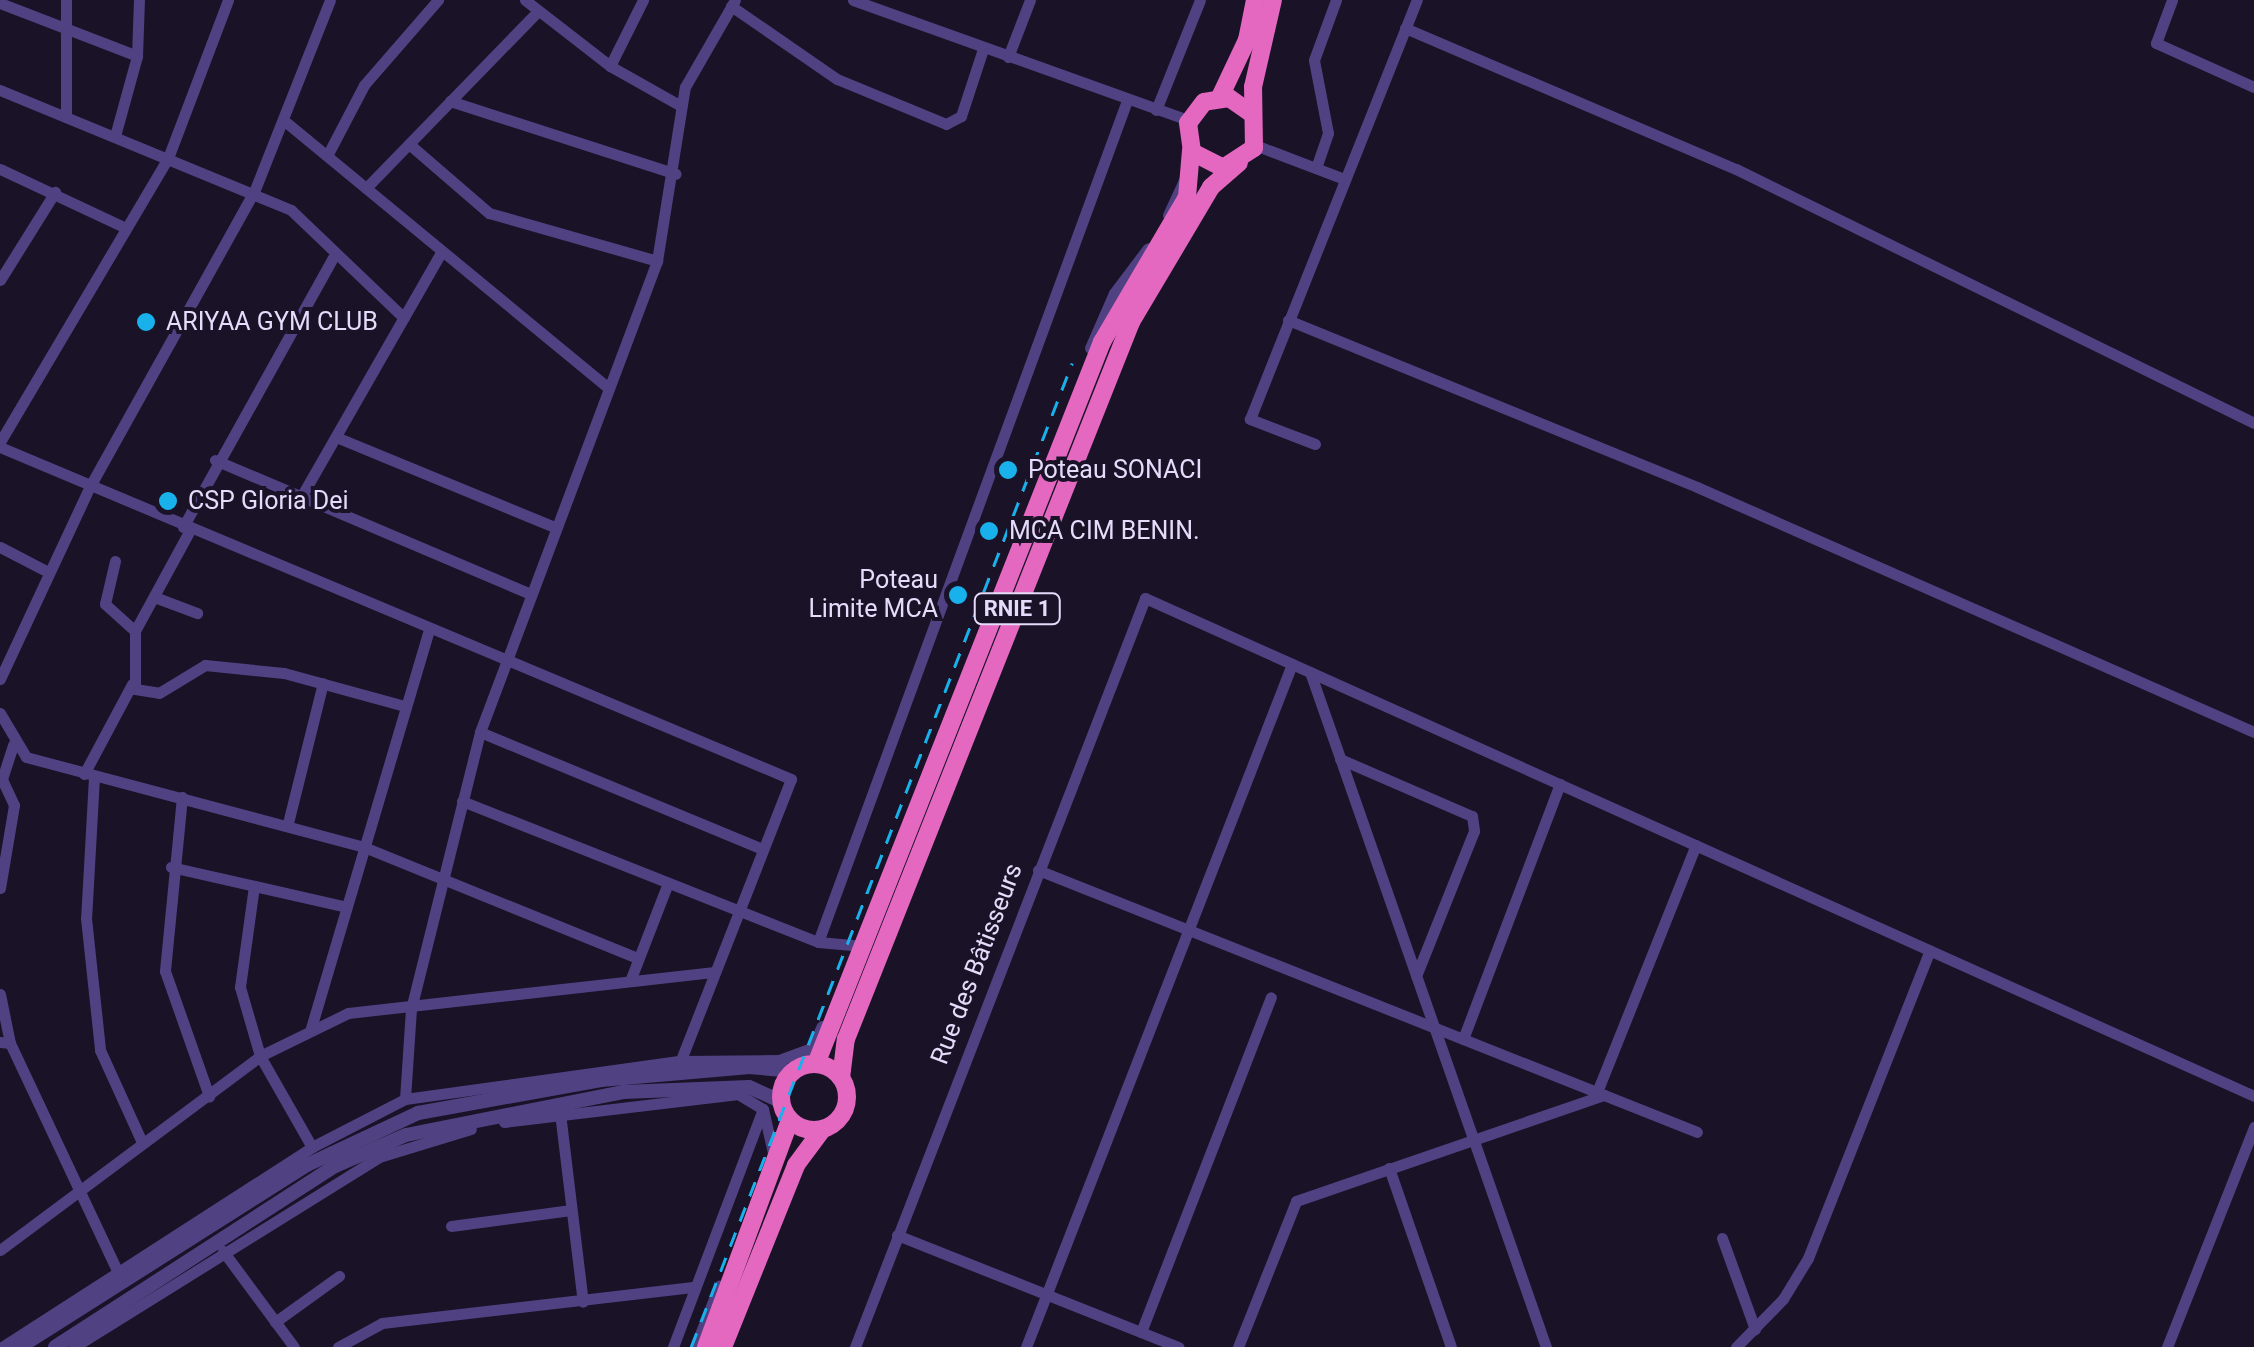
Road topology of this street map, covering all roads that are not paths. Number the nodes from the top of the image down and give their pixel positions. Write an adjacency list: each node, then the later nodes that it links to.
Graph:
1 (66, 0): 19 (street)
2 (139, 0): 22 (street)
3 (228, 0): 41 (street)
4 (330, 0): 35 (street)
5 (438, 0): 39 (street)
6 (525, 0): 18 (street)
7 (644, 0): 24 (street)
8 (853, 0): 21 (street)
9 (1030, 0): 23 (street)
10 (1200, 0): 31 (street)
11 (1256, 0): 27 (highway)
12 (1272, 0): 32 (highway)
13 (1336, 0): 43 (street)
14 (1417, 0): 20 (street)
15 (2172, 0): 25 (street)
16 (0, 3): 19 (street)
17 (733, 3): 21 (street); 30 (street)
18 (538, 10): 24 (street); 28 (street)
19 (66, 28): 22 (street); 33 (street)
20 (1405, 28): 46 (street); 60 (street)
21 (983, 48): 23 (street)
22 (138, 56): 36 (street)
23 (1008, 58): 29 (street)
24 (610, 66): 30 (street)
25 (2254, 87)
26 (0, 90): 33 (street)
27 (1220, 97): 32 (highway); 34 (highway)
28 (450, 101): 37 (street); 45 (street)
29 (1126, 102): 31 (street); 106 (street)
30 (681, 106): 45 (street)
31 (1156, 110): 34 (street)
32 (1252, 114): 38 (highway)
33 (66, 116): 36 (street)
34 (1189, 120): 40 (highway, RNIE 1)
35 (287, 123): 39 (street); 49 (street)
36 (115, 136): 41 (street)
37 (409, 144): 47 (street); 55 (street)
38 (1255, 145): 42 (highway, RNIE 1); 43 (street)
39 (328, 154): 47 (street)
40 (1191, 157): 42 (highway); 107 (street); 121 (highway, RNIE 1)
41 (168, 158): 49 (street); 50 (street)
42 (1239, 164): 124 (highway, RNIE 1)
43 (1316, 168): 46 (street)
44 (0, 169): 48 (street)
45 (676, 174): 55 (street)
46 (1342, 178): 58 (street)
47 (366, 188): 52 (street)
48 (55, 192): 50 (street); 53 (street)
49 (254, 192): 54 (street); 65 (street)
50 (124, 226): 63 (street)
51 (0, 251): 53 (street)
52 (440, 254): 57 (street); 59 (street)
53 (13, 258): 56 (street)
54 (333, 258): 57 (street); 64 (street)
55 (657, 262): 59 (street)
56 (0, 280)
57 (404, 318): 61 (street)
58 (1288, 320): 62 (street); 86 (street)
59 (607, 387): 67 (street)
60 (2254, 423)
61 (336, 437): 66 (street); 67 (street)
62 (1315, 444)
63 (0, 445): 65 (street)
64 (216, 460): 66 (street); 68 (street)
65 (89, 488): 68 (street); 71 (street)
66 (301, 496): 72 (street)
67 (554, 527): 72 (street)
68 (186, 528): 73 (street); 75 (street)
69 (0, 547): 71 (street)
70 (115, 561): 76 (street)
71 (48, 572): 80 (street)
72 (528, 593): 77 (street)
73 (157, 598): 74 (street); 76 (street)
74 (198, 613)
75 (429, 629): 77 (street); 83 (street)
76 (135, 631): 82 (street)
77 (503, 659): 85 (street); 96 (street)
78 (1292, 664): 79 (street); 98 (street, Rue des Bâtisseurs); 105 (street)
79 (1310, 672): 88 (street); 90 (street)
80 (0, 678)
81 (323, 683): 82 (street); 83 (street); 93 (street)
82 (132, 684): 89 (street)
83 (405, 706): 95 (street)
84 (0, 713): 87 (street)
85 (480, 732): 92 (street); 96 (street)
86 (2254, 732)
87 (13, 745): 89 (street); 102 (street)
88 (1340, 760): 111 (street); 111 (street)
89 (88, 776): 91 (street); 137 (street)
90 (1560, 784): 94 (street); 118 (street)
91 (182, 797): 93 (street); 97 (street)
92 (462, 801): 99 (street); 100 (street)
93 (288, 822): 95 (street)
94 (1696, 845): 108 (street); 125 (street)
95 (364, 847): 99 (street); 103 (street)
96 (764, 849): 104 (street)
97 (171, 867): 101 (street); 126 (street)
98 (1038, 870): 105 (street); 143 (street, Rue des Bâtisseurs)
99 (445, 874): 109 (street); 115 (street)
100 (668, 883): 104 (street); 109 (street)
101 (254, 886): 103 (street); 120 (street)
102 (0, 888)
103 (347, 907): 117 (street)
104 (739, 911): 106 (street); 110 (street)
105 (1189, 930): 116 (street); 150 (street)
106 (818, 942): 107 (street)
107 (855, 944): 122 (street)
108 (1930, 950): 127 (street); 153 (street)
109 (638, 958): 112 (street)
110 (715, 972): 112 (street); 122 (street)
111 (1416, 976): 116 (street)
112 (630, 981): 115 (street)
113 (0, 994): 119 (street)
114 (1272, 997): 154 (street)
115 (412, 1009): 117 (street); 128 (street)
116 (1432, 1027): 118 (street); 136 (street)
117 (310, 1028): 120 (street)
118 (1463, 1039): 125 (street)
119 (5, 1042): 140 (street)
120 (260, 1056): 126 (street); 138 (street)
121 (816, 1064): 123 (highway); 124 (highway)
122 (679, 1066): 123 (street); 128 (street); 156 (street)
123 (794, 1072): 129 (highway)
124 (841, 1078): 134 (highway, RNIE 1)
125 (1600, 1094): 135 (street); 136 (street)
126 (208, 1096): 137 (street)
127 (2254, 1096)
128 (404, 1100): 138 (street)
129 (781, 1101): 132 (highway); 157 (street)
130 (763, 1108): 131 (street); 149 (street); 162 (street)
131 (560, 1114): 141 (street); 146 (street)
132 (790, 1120): 134 (highway); 163 (highway)
133 (2254, 1126): 172 (street)
134 (822, 1130): 164 (highway, RNIE 1)
135 (1697, 1132)
136 (1474, 1140): 139 (street); 170 (street)
137 (142, 1142): 140 (street)
138 (312, 1147): 147 (street)
139 (1389, 1168): 168 (street); 169 (street)
140 (78, 1196): 145 (street); 147 (street)
141 (571, 1210): 142 (street); 151 (street)
142 (451, 1226)
143 (897, 1236): 150 (street); 165 (street, Rue des Bâtisseurs)
144 (1722, 1238): 153 (street)
145 (0, 1250)
146 (222, 1251): 152 (street); 158 (street)
147 (117, 1270): 155 (street)
148 (339, 1276): 152 (street)
149 (695, 1287): 151 (street); 161 (street)
150 (1045, 1296): 154 (street); 166 (street)
151 (582, 1302): 160 (street)
152 (275, 1322): 159 (street)
153 (1755, 1329): 171 (street)
154 (1141, 1332): 167 (street)
155 (2, 1347)
156 (20, 1347)
157 (55, 1347)
158 (74, 1347)
159 (294, 1347)
160 (338, 1347)
161 (673, 1347)
162 (695, 1347)
163 (706, 1347)
164 (724, 1347)
165 (855, 1347)
166 (1026, 1347)
167 (1179, 1347)
168 (1238, 1347)
169 (1450, 1347)
170 (1546, 1347)
171 (1736, 1347)
172 (2167, 1347)

